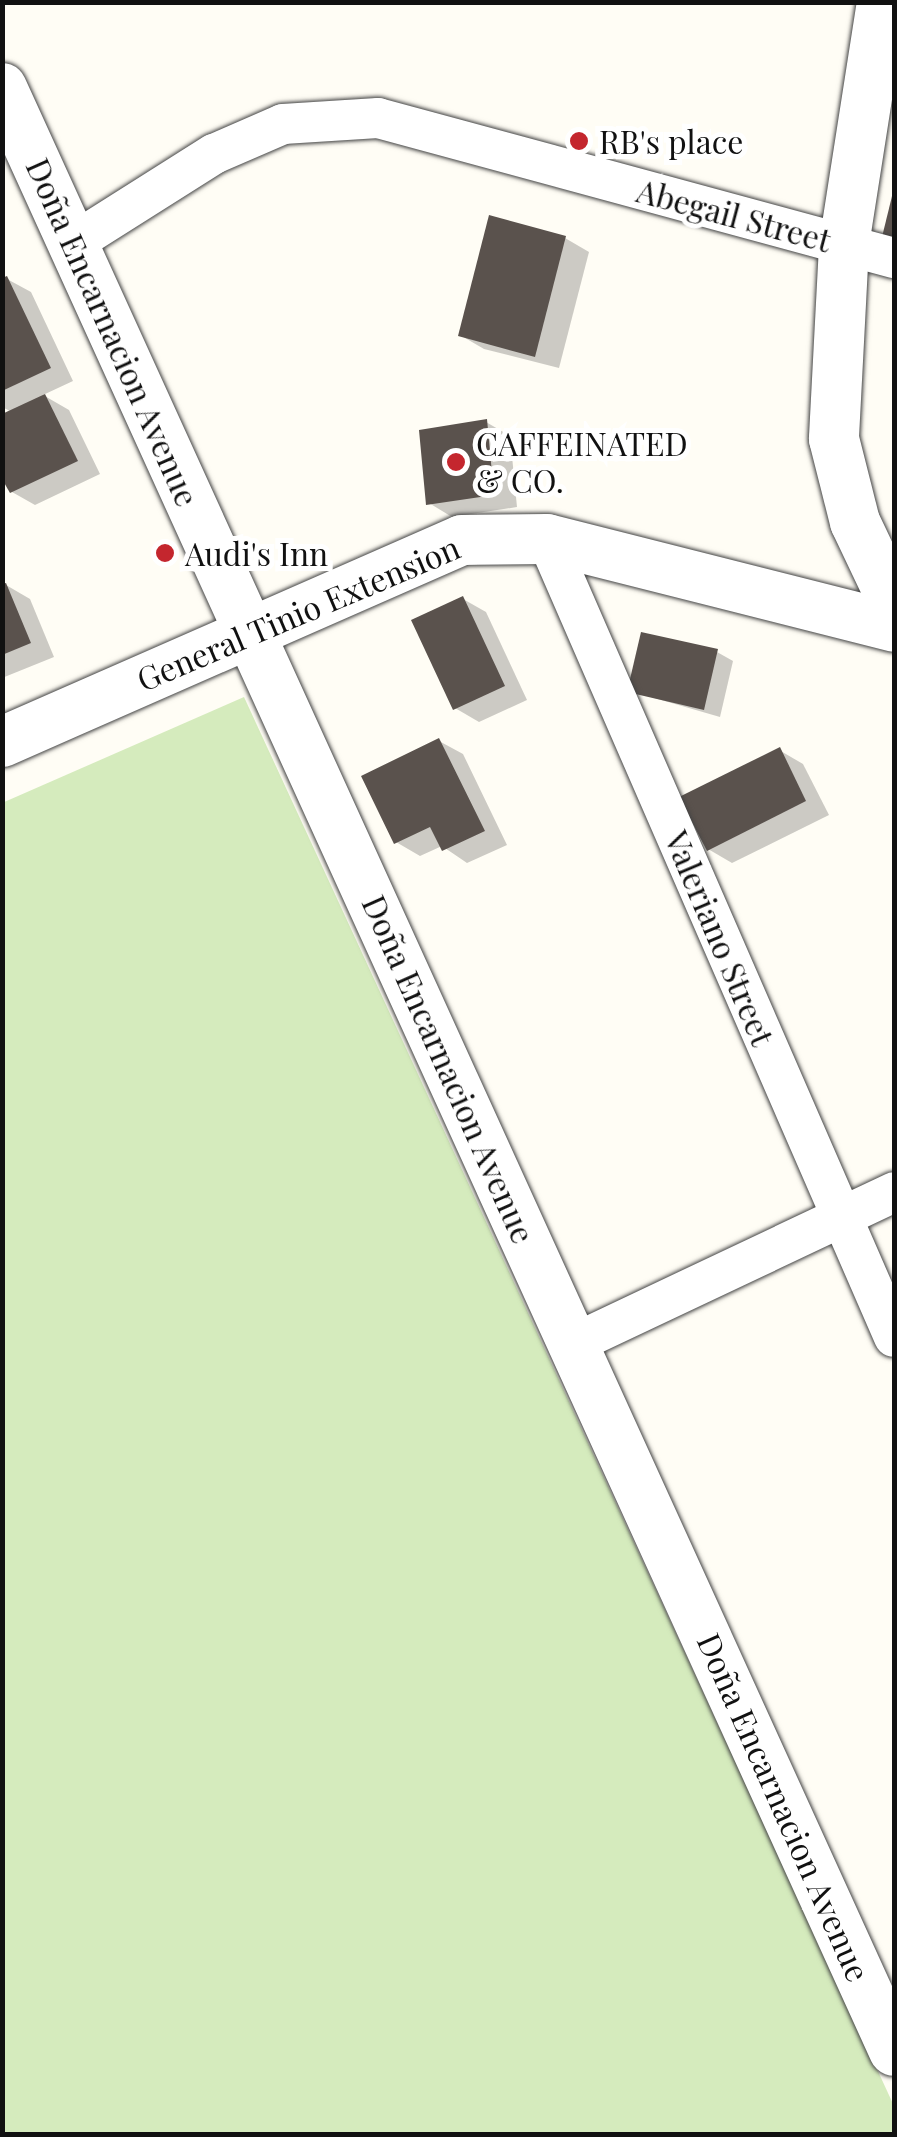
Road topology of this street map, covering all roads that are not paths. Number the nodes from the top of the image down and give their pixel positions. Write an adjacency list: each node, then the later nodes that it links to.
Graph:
1 (882, 2): 4 (street)
2 (2, 88): 3 (street, Doña Encarnacion Avenue)
3 (73, 243): 4 (street, Abegail Street); 9 (street, Doña Encarnacion Avenue)
4 (844, 246): 5 (street, Abegail Street); 7 (street)
5 (894, 258)
6 (547, 539): 8 (street, General Tinio Extension); 9 (street, General Tinio Extension); 12 (street, Valeriano Street)
7 (894, 604)
8 (894, 627)
9 (249, 630): 10 (street, General Tinio Extension); 14 (street, Doña Encarnacion Avenue)
10 (2, 742)
11 (894, 1192): 12 (street)
12 (842, 1217): 13 (street, Valeriano Street); 14 (street)
13 (894, 1337)
14 (574, 1344): 15 (street, Doña Encarnacion Avenue)
15 (894, 2051)

